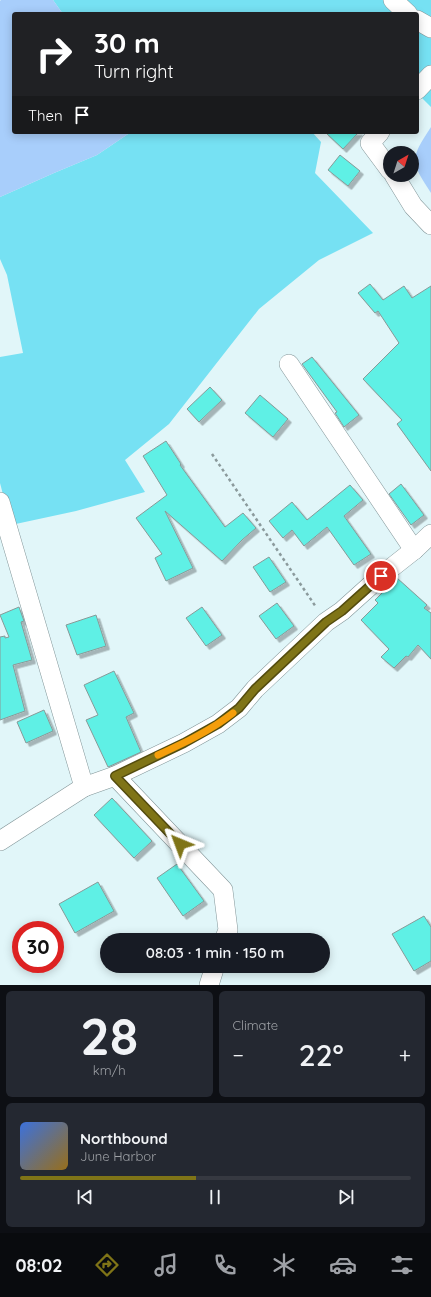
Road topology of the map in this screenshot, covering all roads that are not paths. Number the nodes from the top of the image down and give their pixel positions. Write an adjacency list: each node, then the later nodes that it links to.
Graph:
1 (393, 0): 2 (street)
2 (406, 12)
3 (419, 21): 4 (street)
4 (431, 28)
5 (431, 75): 6 (street)
6 (419, 88)
7 (378, 134): 8 (street)
8 (383, 161)
9 (399, 182): 10 (street)
10 (431, 225)
11 (289, 364): 14 (street)
12 (0, 502): 16 (street)
13 (431, 534): 14 (street)
14 (414, 550): 15 (street)
15 (115, 776): 16 (street); 18 (street)
16 (84, 787): 17 (street)
17 (0, 841)
18 (227, 933)
19 (213, 973): 20 (street)
20 (209, 985)

